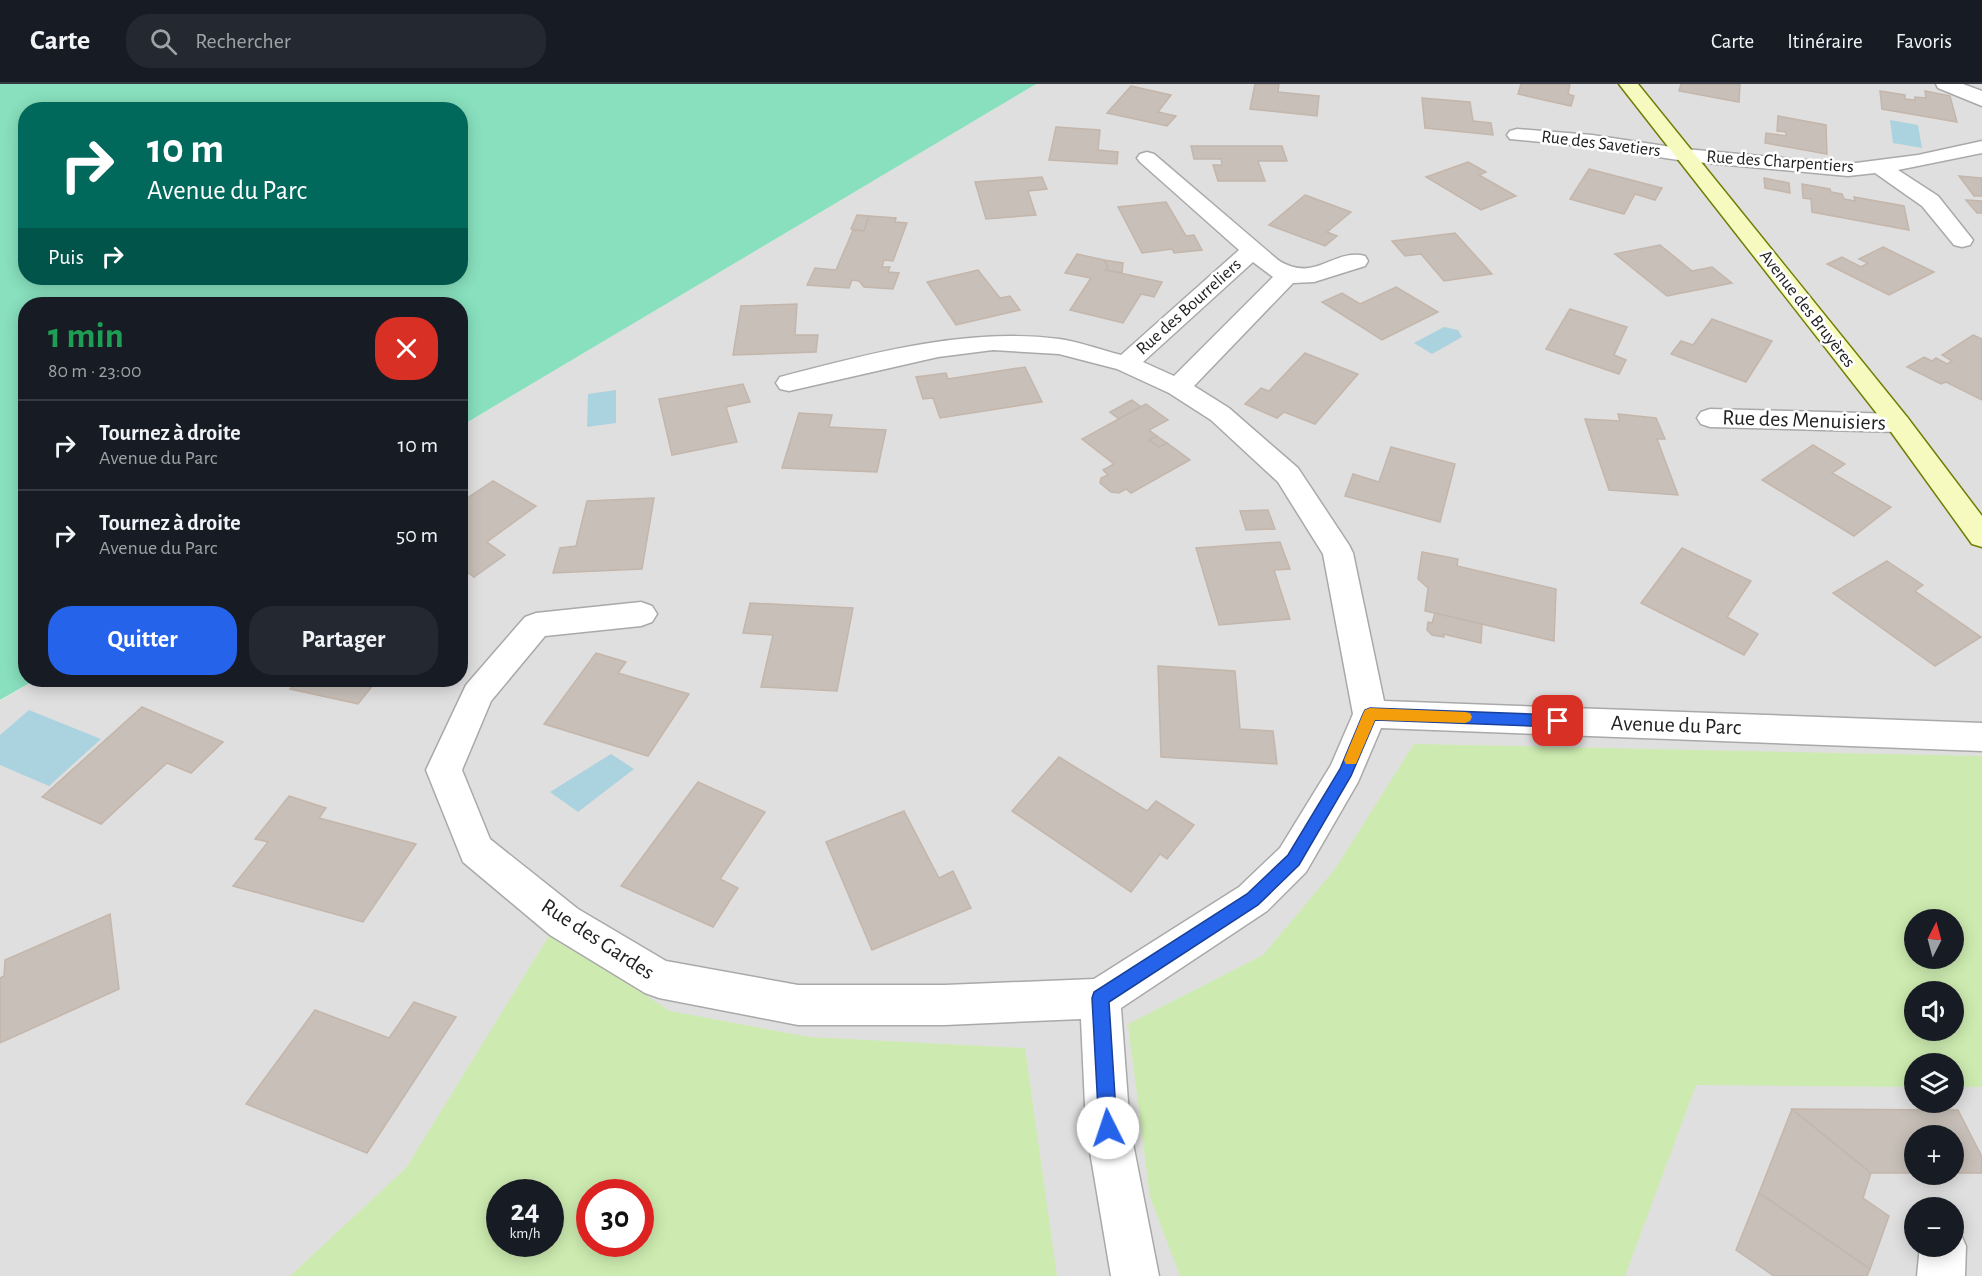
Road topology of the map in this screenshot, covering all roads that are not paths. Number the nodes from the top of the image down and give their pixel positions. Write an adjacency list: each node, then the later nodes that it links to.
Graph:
1 (1628, 84): 6 (street, Avenue des Bruyères)
2 (1946, 84): 3 (street)
3 (1982, 100)
4 (1517, 135): 6 (street, Rue des Savetiers)
5 (1982, 147): 8 (street, Rue des Charpentiers)
6 (1685, 154): 8 (street, Rue des Charpentiers); 17 (street, Avenue des Bruyères)
7 (1147, 158): 10 (street, Rue des Bourreliers)
8 (1879, 166): 9 (street)
9 (1962, 240)
10 (1253, 250): 12 (street, Rue des Bourreliers); 13 (street, Rue des Bourreliers)
11 (1358, 261): 12 (street)
12 (1287, 276): 15 (street, Rue des Bourreliers)
13 (1126, 364): 14 (street); 15 (street)
14 (789, 383)
15 (1178, 387): 20 (street)
16 (1710, 418): 17 (street, Rue des Menuisiers)
17 (1898, 423): 18 (street, Avenue des Bruyères)
18 (1982, 537)
19 (641, 614): 22 (street, Rue des Gardes)
20 (1370, 714): 21 (street, Avenue du Parc); 22 (street)
21 (1982, 737)
22 (1100, 998): 24 (street)
23 (1942, 1257): 25 (street)
24 (1135, 1276)
25 (1941, 1276)

